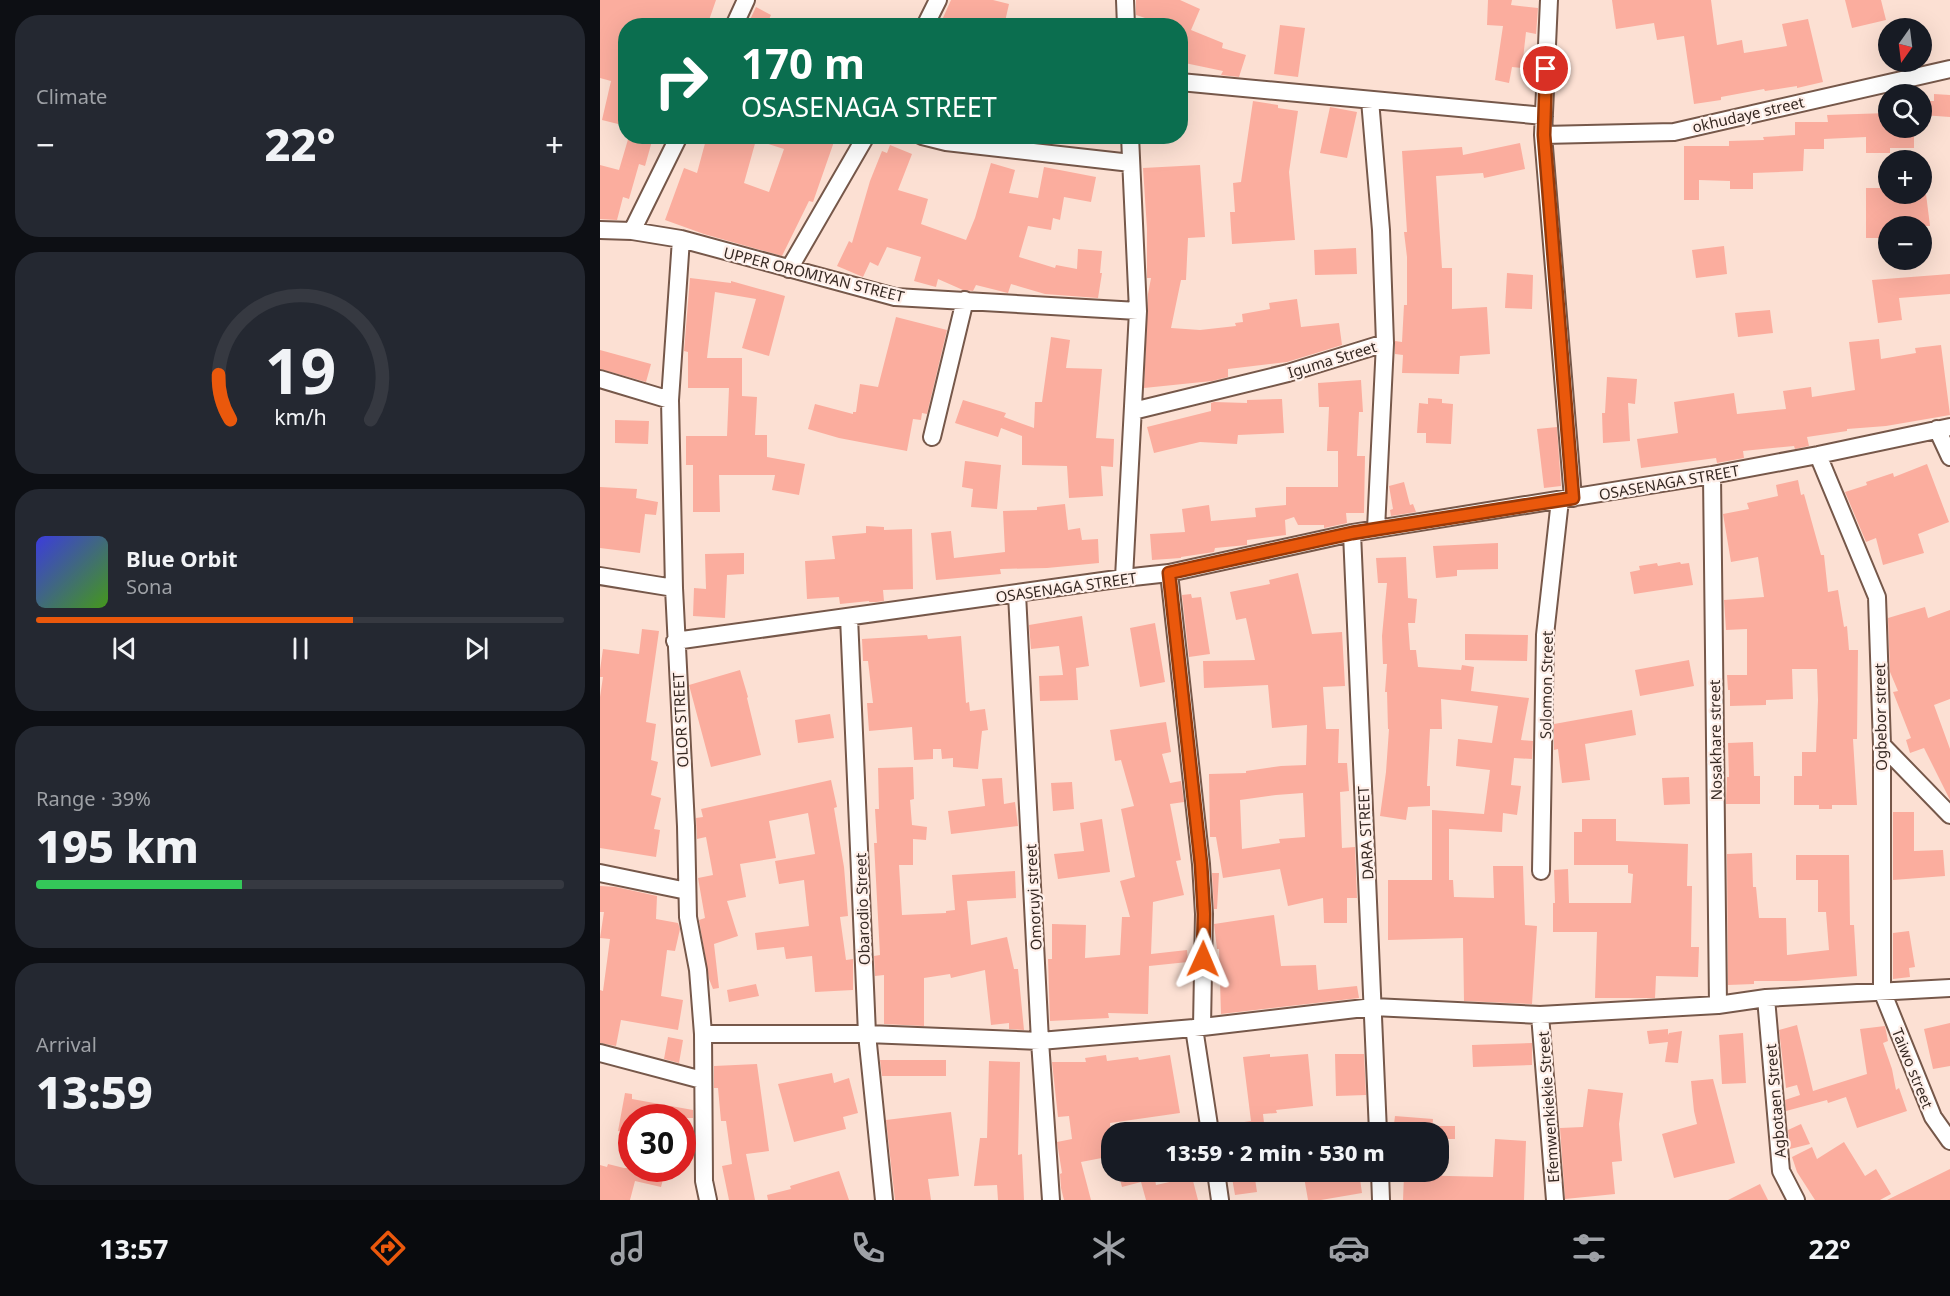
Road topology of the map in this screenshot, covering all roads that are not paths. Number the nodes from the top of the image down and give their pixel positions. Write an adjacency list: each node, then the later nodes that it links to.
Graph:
1 (746, 0): 5 (street)
2 (938, 0): 6 (street)
3 (1125, 0): 7 (street)
4 (1549, 0): 11 (street, Solomon Street)
5 (738, 18)
6 (929, 18)
7 (1126, 18)
8 (1950, 69): 12 (street, okhudaye street)
9 (1188, 83): 10 (street)
10 (1370, 100): 11 (street); 24 (street)
11 (1544, 116): 12 (street, Solomon Street)
12 (1544, 135): 33 (street, Solomon Street)
13 (675, 144): 19 (street)
14 (861, 144): 21 (street)
15 (964, 144): 17 (street)
16 (1130, 144): 17 (street)
17 (1131, 163): 23 (street)
18 (600, 230): 19 (street, UPPER OROMIYAN STREET)
19 (632, 231): 20 (street, UPPER OROMIYAN STREET)
20 (681, 239): 21 (street, UPPER OROMIYAN STREET); 26 (street, OLOR STREET)
21 (789, 269): 22 (street, UPPER OROMIYAN STREET)
22 (965, 300): 23 (street, UPPER OROMIYAN STREET); 29 (street)
23 (1138, 312): 27 (street)
24 (1385, 343): 27 (street, Iguma Street); 34 (street, Iguma Street)
25 (600, 380): 26 (street)
26 (670, 400): 39 (street, OLOR STREET)
27 (1133, 411): 38 (street)
28 (1944, 428): 30 (street, OSASENAGA STREET); 31 (street)
29 (932, 437)
30 (1818, 455): 32 (street, OSASENAGA STREET); 43 (street, Ogbebor street)
31 (1950, 457)
32 (1712, 475): 33 (street, OSASENAGA STREET); 51 (street, Nosakhare street)
33 (1567, 499): 34 (street, OSASENAGA STREET); 45 (street, Solomon Street)
34 (1376, 529): 35 (street, OSASENAGA STREET)
35 (1352, 533): 36 (street, OSASENAGA STREET); 52 (street, DARA STREET)
36 (1169, 573): 38 (street, OSASENAGA STREET); 54 (street)
37 (600, 576): 39 (street)
38 (1124, 578): 40 (street, OSASENAGA STREET)
39 (674, 588): 42 (street, OLOR STREET)
40 (1017, 594): 41 (street, OSASENAGA STREET); 57 (street, Omoruyi street)
41 (849, 617): 42 (street, OSASENAGA STREET); 56 (street, Obarodio Street)
42 (675, 641): 47 (street, OLOR STREET)
43 (1882, 745): 44 (street); 49 (street, Ogbebor street)
44 (1950, 815)
45 (1541, 871)
46 (600, 873): 47 (street)
47 (687, 891): 55 (street, OLOR STREET)
48 (1950, 988): 49 (street)
49 (1882, 991): 50 (street); 62 (street, Taiwo street)
50 (1766, 998): 51 (street); 71 (street, Agbotaen Street)
51 (1718, 1005): 53 (street)
52 (1372, 1007): 53 (street); 54 (street); 61 (street, DARA STREET)
53 (1540, 1015): 70 (street, Efemwenkiekie Street)
54 (1198, 1027): 57 (street); 60 (street)
55 (703, 1034): 56 (street); 59 (street, OLOR STREET)
56 (867, 1034): 57 (street); 66 (street, Obarodio Street)
57 (1040, 1041): 67 (street, Omoruyi street)
58 (600, 1053): 59 (street)
59 (702, 1080): 65 (street, OLOR STREET)
60 (1209, 1122)
61 (1378, 1122)
62 (1950, 1142)
63 (1217, 1182): 68 (street)
64 (1380, 1182): 69 (street)
65 (708, 1200)
66 (884, 1200)
67 (1051, 1200)
68 (1220, 1200)
69 (1381, 1200)
70 (1555, 1200)
71 (1797, 1200)

